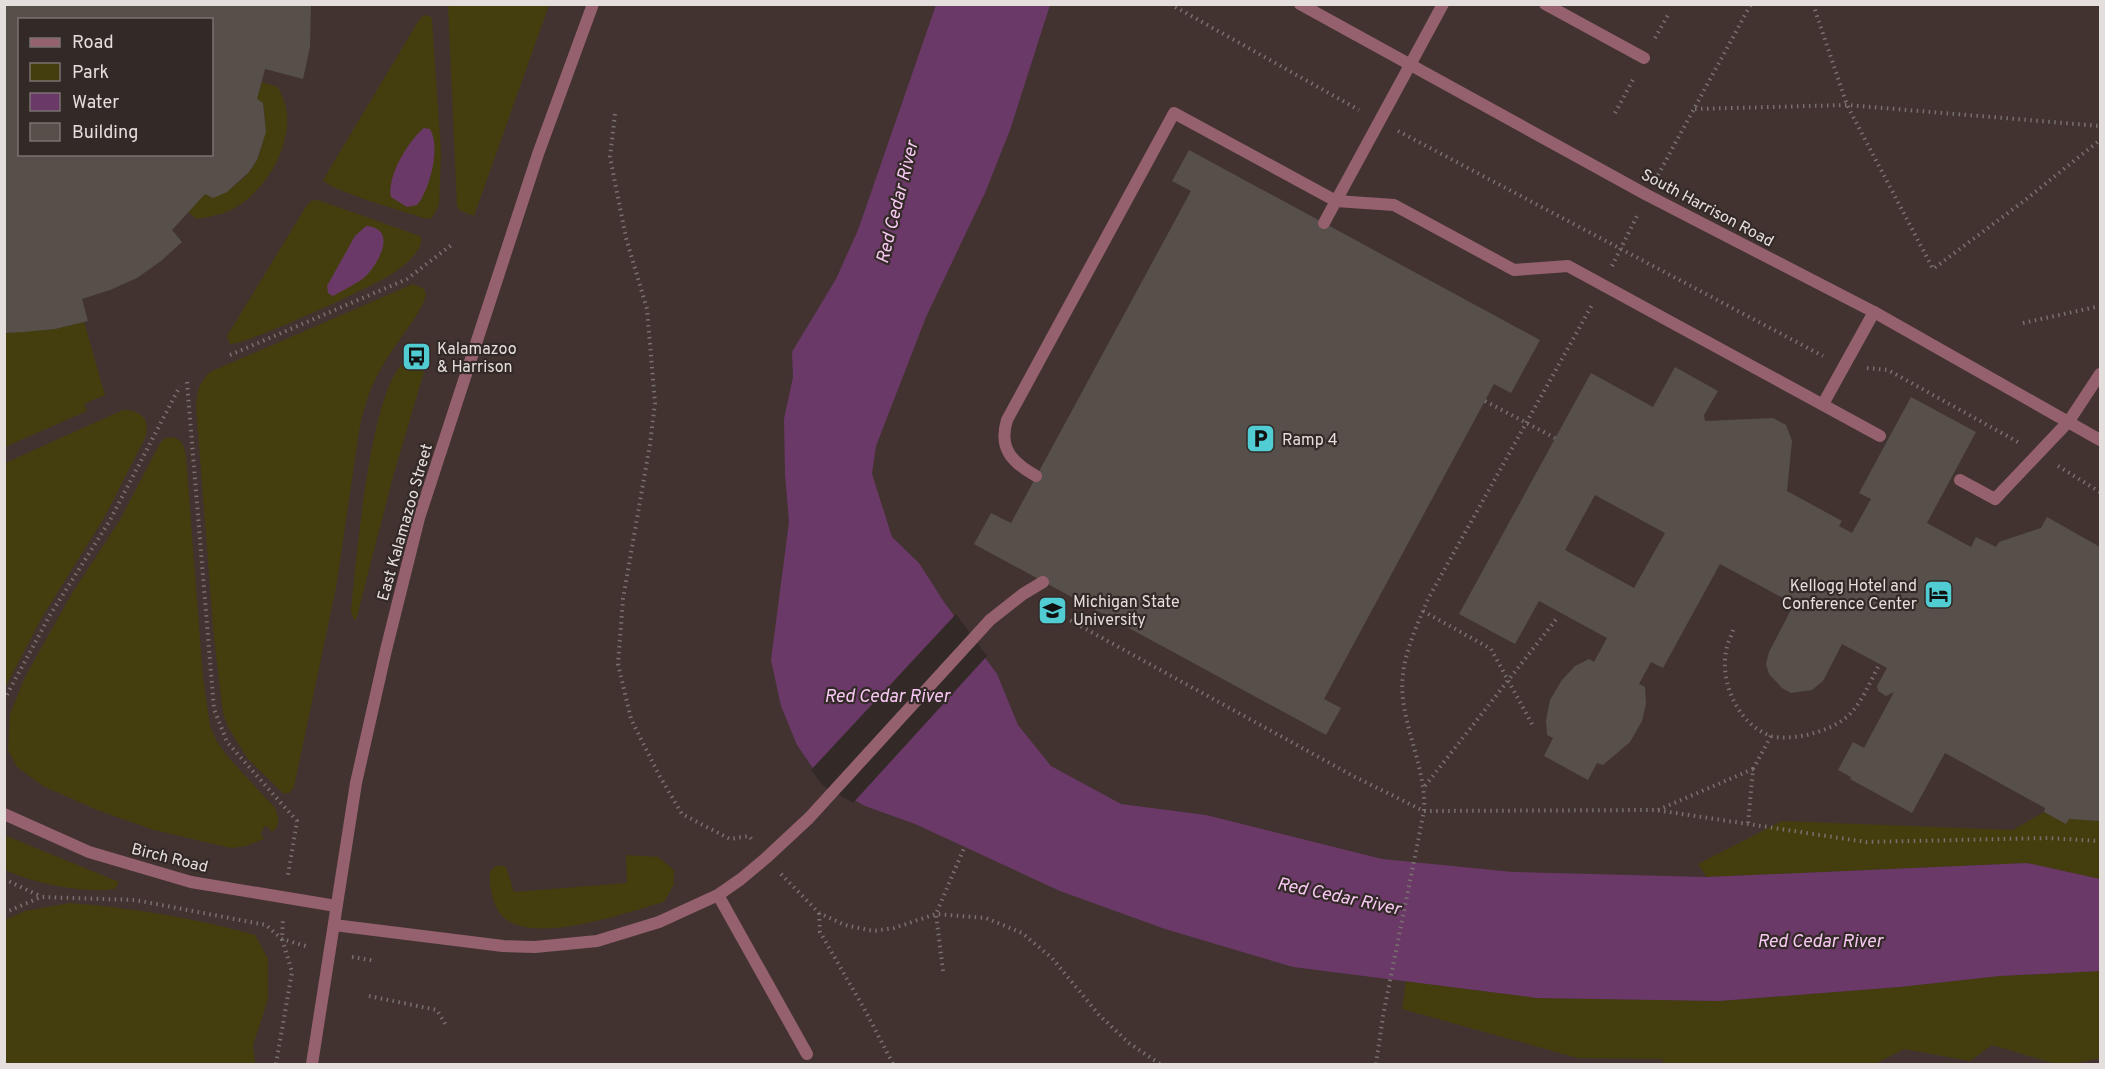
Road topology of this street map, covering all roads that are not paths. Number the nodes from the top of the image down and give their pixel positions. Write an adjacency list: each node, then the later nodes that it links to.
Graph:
1 (593, 4): 20 (street, East Kalamazoo Street)
2 (1300, 4): 6 (street, South Harrison Road)
3 (1443, 4): 6 (street)
4 (1545, 4): 5 (street)
5 (1644, 58)
6 (1410, 65): 7 (street); 9 (street, South Harrison Road)
7 (1336, 201): 8 (street); 11 (street); 15 (street)
8 (1324, 223)
9 (1874, 312): 11 (street); 12 (street, South Harrison Road)
10 (2100, 374): 12 (street)
11 (1823, 404): 13 (street)
12 (2069, 421): 14 (street, South Harrison Road); 16 (street)
13 (1880, 436)
14 (2100, 440)
15 (1036, 476)
16 (1960, 480)
17 (1043, 582): 19 (street)
18 (4, 814): 20 (street, Birch Road)
19 (718, 895): 21 (street); 22 (street)
20 (336, 906): 21 (street, East Kalamazoo Street)
21 (334, 925): 23 (street, East Kalamazoo Street)
22 (807, 1054)
23 (312, 1065)

